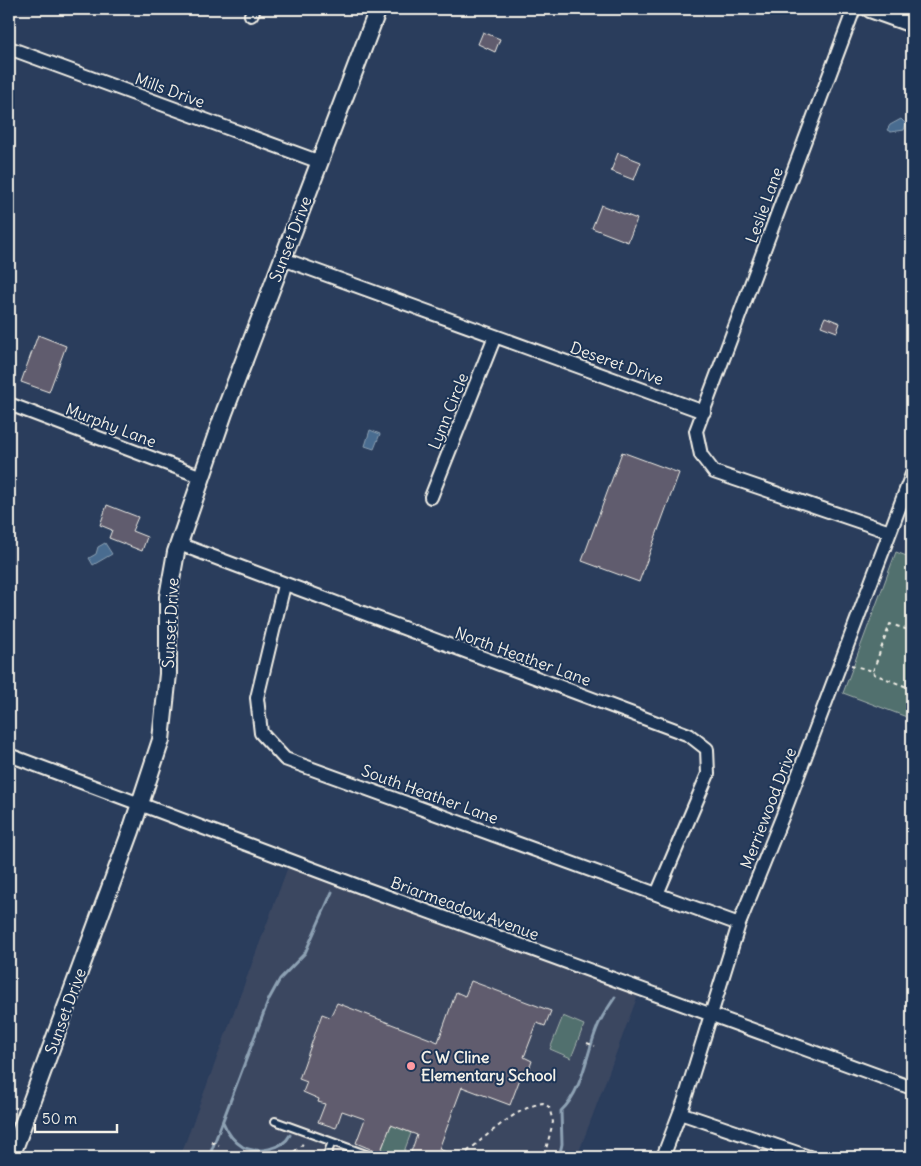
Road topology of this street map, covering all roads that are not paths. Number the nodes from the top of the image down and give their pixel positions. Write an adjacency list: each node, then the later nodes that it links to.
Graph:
1 (378, 9): 6 (street, Sunset Drive)
2 (854, 9): 10 (street, Leslie Lane)
3 (879, 10): 4 (street)
4 (912, 24)
5 (9, 48): 6 (street, Mills Drive)
6 (320, 162): 7 (street, Sunset Drive)
7 (283, 259): 8 (street, Deseret Drive); 12 (street, Sunset Drive)
8 (495, 336): 10 (street, Deseret Drive); 13 (street, Lynn Circle)
9 (9, 404): 12 (street, Murphy Lane)
10 (704, 412): 14 (street)
11 (912, 474): 14 (street, Merriewood Drive)
12 (202, 477): 15 (street, Sunset Drive)
13 (431, 497)
14 (890, 532): 20 (street, Merriewood Drive)
15 (179, 544): 16 (street, North Heather Lane); 18 (street, Sunset Drive)
16 (284, 585): 19 (street, South Heather Lane); 19 (street, North Heather Lane)
17 (9, 755): 18 (street, Briarmeadow Avenue)
18 (140, 804): 21 (street, Briarmeadow Avenue); 26 (street, Sunset Drive)
19 (657, 894): 20 (street, South Heather Lane)
20 (739, 924): 21 (street, Merriewood Drive)
21 (711, 1015): 22 (street, Briarmeadow Avenue); 23 (street, Merriewood Drive)
22 (912, 1088)
23 (680, 1113): 29 (street, Merriewood Drive); 30 (street)
24 (275, 1121): 25 (lane)
25 (332, 1142): 27 (lane); 28 (lane)
26 (11, 1157)
27 (326, 1157)
28 (374, 1157)
29 (663, 1157)
30 (809, 1157)

